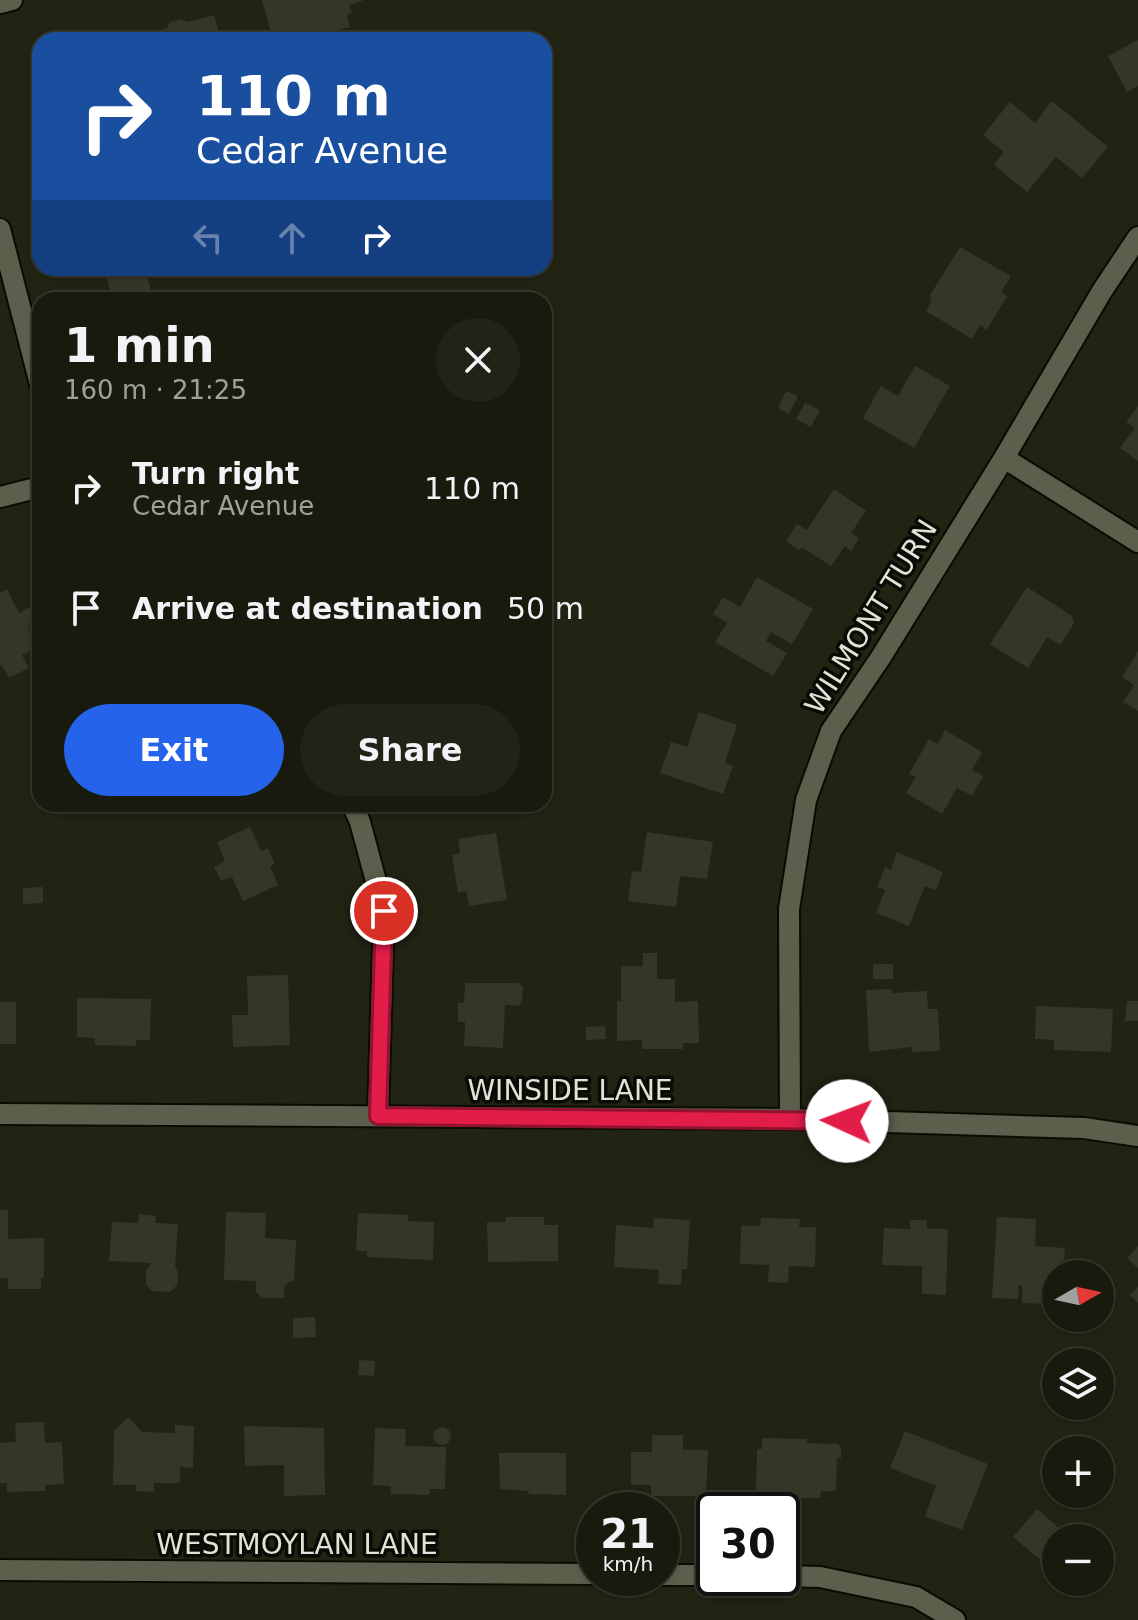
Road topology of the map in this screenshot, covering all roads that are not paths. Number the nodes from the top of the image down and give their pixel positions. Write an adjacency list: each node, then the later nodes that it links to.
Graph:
1 (12, 0): 2 (street)
2 (0, 3)
3 (0, 229): 5 (street)
4 (1138, 237): 6 (street, WILMONT TURN)
5 (32, 353)
6 (1004, 458): 9 (street); 13 (street, WILMONT TURN)
7 (32, 489): 8 (street)
8 (0, 497)
9 (1138, 542)
10 (356, 812): 12 (street)
11 (0, 1114): 12 (street, WINSIDE LANE)
12 (378, 1116): 13 (street, WINSIDE LANE)
13 (790, 1119): 14 (street, WINSIDE LANE)
14 (1138, 1136)
15 (0, 1570): 16 (street, WESTMOYLAN LANE)
16 (576, 1574)
17 (800, 1576): 18 (street)
18 (955, 1620)

